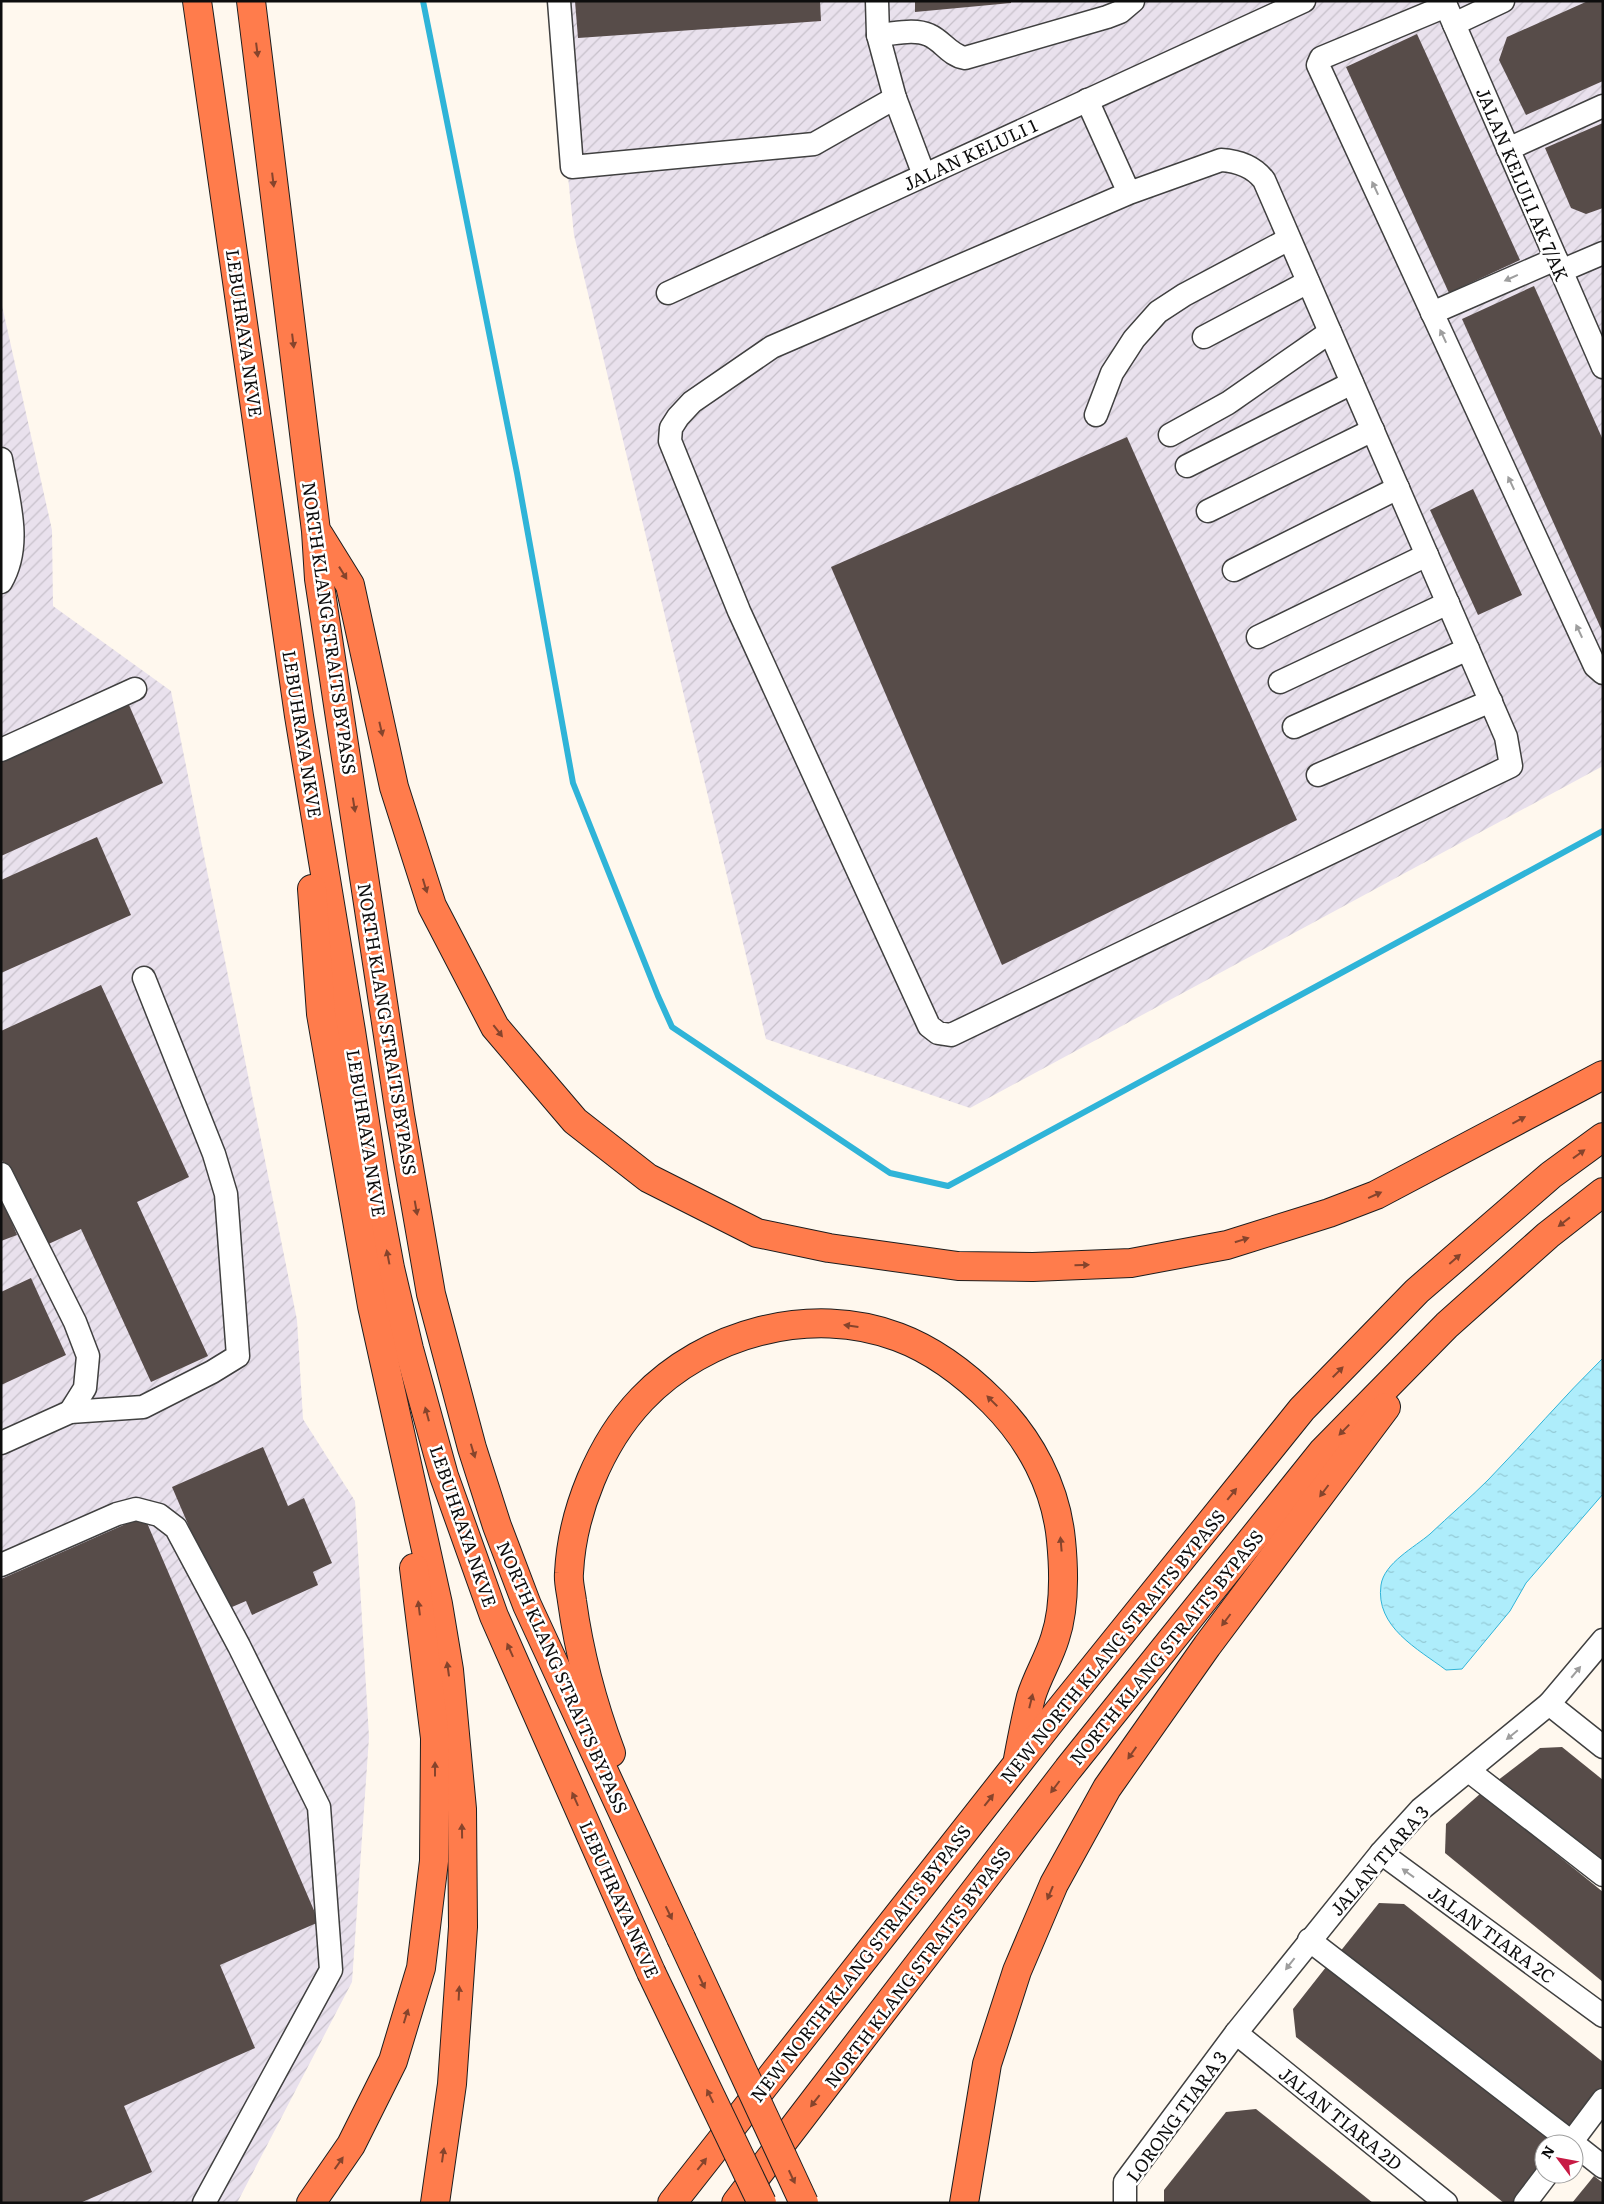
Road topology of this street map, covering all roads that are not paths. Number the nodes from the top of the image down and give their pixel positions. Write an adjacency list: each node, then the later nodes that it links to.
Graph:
1 (197, 1): 45 (highway, LEBUHRAYA NKVE)
2 (559, 1): 11 (street)
3 (877, 1): 10 (street)
4 (1133, 1): 10 (street)
5 (1304, 1): 8 (street, JALAN KELULI 1)
6 (1503, 1): 9 (street)
7 (252, 6): 34 (highway, NORTH KLANG STRAITS BYPASS, one-way to 34)
8 (1268, 8): 12 (street, JALAN KELULI 1)
9 (1448, 11): 14 (street, JALAN KELULI AK 7/AK); 22 (street, one-way to 9)
10 (878, 35): 11 (street)
11 (895, 98): 15 (street)
12 (1087, 100): 15 (street, JALAN KELULI 1); 16 (street)
13 (1603, 106): 14 (street)
14 (1508, 150): 19 (street, JALAN KELULI AK 7/AK)
15 (924, 175): 21 (street, JALAN KELULI 1)
16 (1129, 193): 17 (street); 44 (street)
17 (1289, 239): 20 (street); 27 (street)
18 (1603, 253): 19 (street)
19 (1558, 265): 22 (street, one-way to 22); 25 (street, JALAN KELULI AK 7/AK)
20 (1308, 282): 23 (street); 24 (street)
21 (668, 293)
22 (1432, 313): 41 (street, one-way to 22)
23 (1330, 332): 26 (street); 29 (street)
24 (1204, 337)
25 (1603, 367)
26 (1352, 383): 28 (street); 31 (street)
27 (1096, 416)
28 (1372, 430): 32 (street); 33 (street)
29 (1170, 435)
30 (1, 459): 37 (street)
31 (1187, 466)
32 (1398, 488): 35 (street); 36 (street)
33 (1208, 511)
34 (316, 531): 50 (highway, one-way to 50); 66 (highway, NORTH KLANG STRAITS BYPASS, one-way to 66)
35 (1427, 555): 38 (street); 39 (street)
36 (1234, 570)
37 (4, 578)
38 (1448, 604): 40 (street); 42 (street)
39 (1258, 636)
40 (1468, 650): 44 (street); 46 (street)
41 (1603, 672)
42 (1280, 682)
43 (135, 689): 47 (street)
44 (1490, 701): 48 (street)
45 (299, 716): 55 (highway); 82 (highway, LEBUHRAYA NKVE, one-way to 45, bridge)
46 (1294, 727)
47 (1, 750)
48 (1318, 776)
49 (144, 978): 56 (street)
50 (1603, 1075)
51 (1603, 1137): 62 (highway, NEW NORTH KLANG STRAITS BYPASS, one-way to 51)
52 (1, 1174): 56 (street)
53 (1603, 1192): 54 (highway, NORTH KLANG STRAITS BYPASS, one-way to 54)
54 (1447, 1325): 81 (highway, NORTH KLANG STRAITS BYPASS, one-way to 81); 84 (highway, one-way to 84)
55 (394, 1400): 78 (highway, one-way to 55); 79 (highway, one-way to 55)
56 (70, 1412): 57 (street)
57 (1, 1443)
58 (1, 1565): 77 (street)
59 (1603, 1640): 60 (street, JALAN TIARA 3, one-way to 59)
60 (1549, 1704): 61 (street); 63 (street, JALAN TIARA 3, one-way to 63)
61 (1603, 1747)
62 (1016, 1765): 66 (highway, one-way to 66); 80 (highway, NEW NORTH KLANG STRAITS BYPASS, one-way to 62)
63 (1469, 1771): 64 (street, JALAN TIARA 3); 65 (street)
64 (1381, 1853): 67 (street, JALAN TIARA 3); 68 (street, JALAN TIARA 2C, one-way to 64)
65 (1603, 1875)
66 (656, 1888): 83 (highway, one-way to 83, bridge)
67 (1309, 1940): 69 (street, JALAN TIARA 3, one-way to 69); 71 (street)
68 (1603, 2016)
69 (1236, 2033): 76 (street, JALAN TIARA 2D); 85 (street, LORONG TIARA 3)
70 (1603, 2100): 72 (street)
71 (1559, 2134)
72 (1579, 2134)
73 (1584, 2153): 74 (street)
74 (1603, 2167)
75 (1539, 2184): 86 (street)
76 (1439, 2200)
77 (204, 2203)
78 (311, 2203)
79 (436, 2203)
80 (672, 2203)
81 (736, 2203)
82 (762, 2203)
83 (804, 2203)
84 (964, 2203)
85 (1125, 2203)
86 (1525, 2203)

